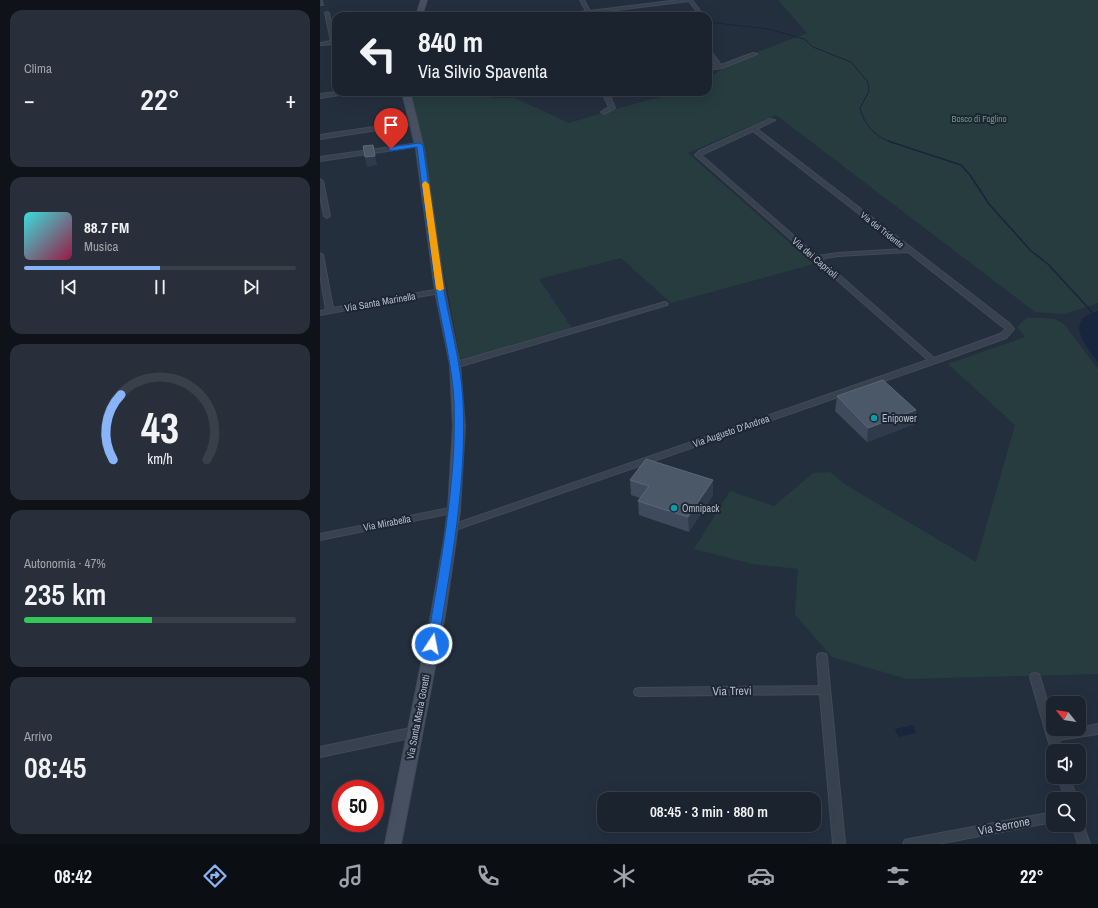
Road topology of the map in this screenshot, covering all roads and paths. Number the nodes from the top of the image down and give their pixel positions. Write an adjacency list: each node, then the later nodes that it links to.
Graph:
1 (424, 0): 4 (main road)
2 (582, 0): 5 (street)
3 (690, 0): 5 (street); 6 (street)
4 (420, 12)
5 (589, 12)
6 (699, 12)
7 (327, 13): 8 (street)
8 (332, 32)
9 (332, 43): 10 (street)
10 (320, 44)
11 (755, 54): 13 (street)
12 (712, 57): 13 (street)
13 (720, 67): 14 (street)
14 (712, 68)
15 (332, 94): 16 (street)
16 (320, 96)
17 (407, 96): 21 (main road, Via Santa Maria Goretti)
18 (607, 96): 19 (street)
19 (604, 112)
20 (772, 120): 22 (street)
21 (414, 123): 23 (street); 24 (main road, Via Santa Maria Goretti)
22 (753, 128): 28 (street, Via del Tridente); 30 (street, Via dei Caprioli)
23 (320, 137)
24 (419, 145): 25 (street); 31 (main road, Via Santa Maria Goretti)
25 (320, 159)
26 (320, 181): 27 (street)
27 (327, 216)
28 (908, 250): 30 (street); 35 (street, Via del Tridente)
29 (320, 255): 33 (street)
30 (815, 258): 36 (street, Via dei Caprioli)
31 (440, 291): 33 (street, Via Santa Marinella); 37 (main road, Via Santa Maria Goretti)
32 (665, 304): 37 (street)
33 (330, 311): 34 (street, Via Santa Marinella)
34 (320, 313)
35 (1009, 331): 36 (street, Via Augusto D'Andrea)
36 (933, 361): 39 (street, Via Augusto D'Andrea)
37 (455, 365): 38 (main road, Via Santa Maria Goretti)
38 (454, 510): 39 (main road, Via Santa Maria Goretti); 40 (street, Via Mirabella)
39 (452, 528): 46 (main road, Via Santa Maria Goretti)
40 (320, 537)
41 (822, 657): 43 (street)
42 (1035, 677): 47 (street)
43 (825, 690): 44 (street, Via Trevi); 53 (street)
44 (639, 692)
45 (1098, 729): 47 (street)
46 (415, 732): 49 (street); 52 (main road, Via Santa Maria Goretti)
47 (1052, 737): 48 (street)
48 (1054, 744)
49 (320, 752)
50 (1046, 818): 54 (street, Via Serrone)
51 (1080, 832): 55 (street)
52 (393, 844)
53 (839, 844)
54 (909, 844)
55 (1084, 844)

